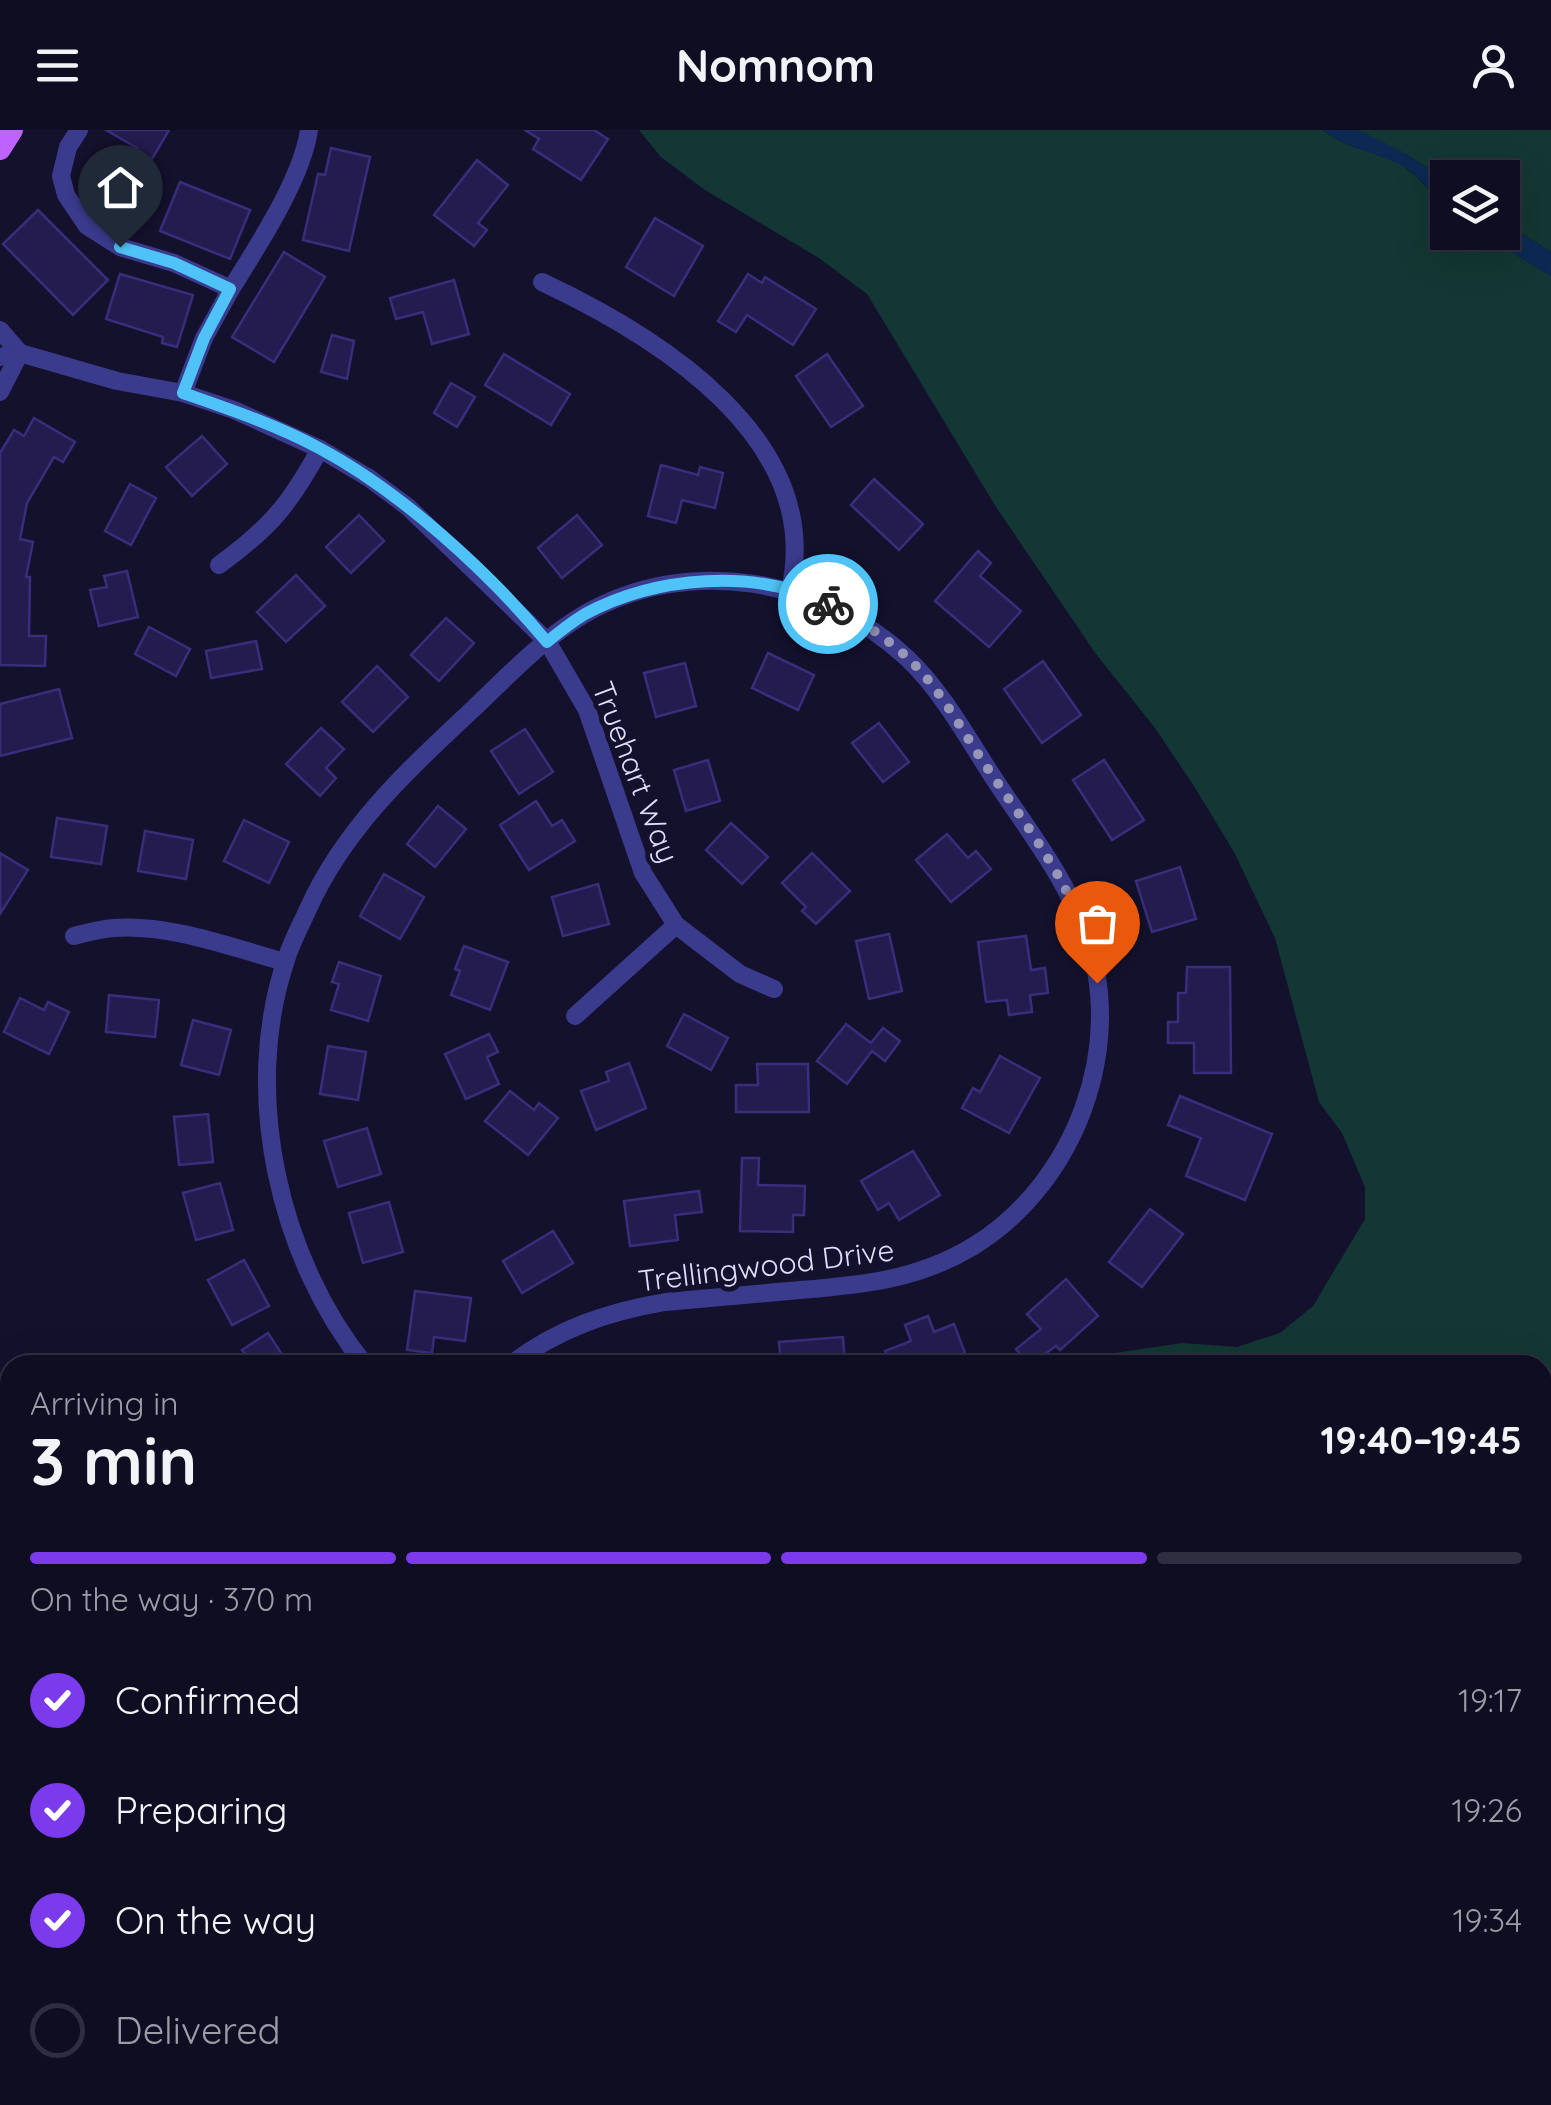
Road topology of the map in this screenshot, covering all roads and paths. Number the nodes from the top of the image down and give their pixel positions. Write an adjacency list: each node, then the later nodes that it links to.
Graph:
1 (12, 130): 4 (main road)
2 (79, 130): 6 (street)
3 (309, 130): 6 (street)
4 (0, 150)
5 (542, 282): 14 (street)
6 (230, 289): 11 (street)
7 (0, 330): 8 (street)
8 (20, 353): 9 (street); 10 (street); 11 (street, Truehart Way)
9 (0, 357)
10 (0, 392)
11 (183, 393): 12 (street, Truehart Way)
12 (320, 448): 13 (street); 15 (street, Truehart Way)
13 (218, 565)
14 (790, 590): 15 (street, Trellingwood Drive); 22 (street, Trellingwood Drive)
15 (547, 642): 16 (street, Truehart Way); 18 (street, Trellingwood Drive)
16 (676, 925): 19 (street, Truehart Way); 20 (street)
17 (74, 936): 18 (street)
18 (285, 962): 21 (street, Trellingwood Drive)
19 (774, 989)
20 (575, 1016)
21 (358, 1355)
22 (526, 1355)

